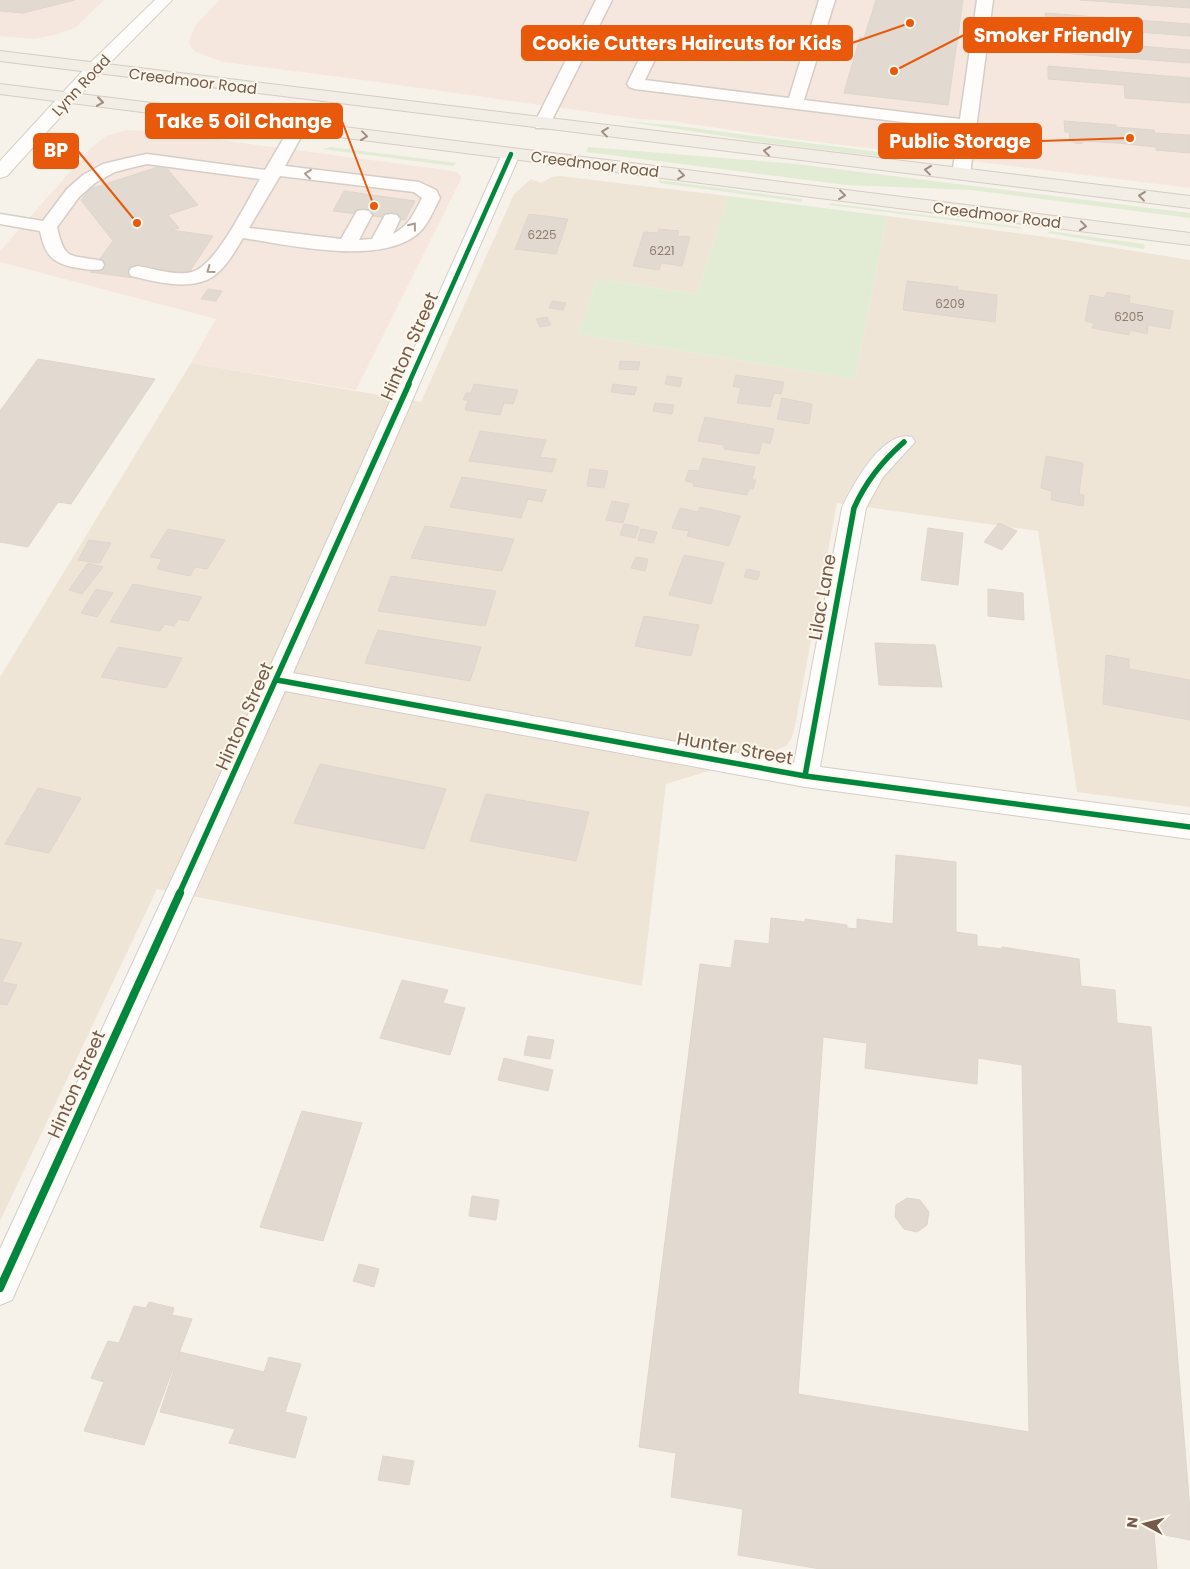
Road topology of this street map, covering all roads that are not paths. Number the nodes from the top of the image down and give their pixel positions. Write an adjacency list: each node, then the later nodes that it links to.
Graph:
1 (164, 0): 7 (street, Lynn Road)
2 (604, 0): 11 (lane)
3 (827, 0): 10 (lane)
4 (985, 0): 12 (lane)
5 (654, 45): 10 (lane)
6 (0, 56): 7 (main road, Creedmoor Road)
7 (95, 68): 9 (street, Lynn Road); 11 (main road, Creedmoor Road)
8 (0, 89): 9 (main road, Creedmoor Road)
9 (68, 98): 13 (main road, Creedmoor Road, one-way to 13); 15 (street, Lynn Road)
10 (794, 104): 12 (lane)
11 (542, 124): 17 (main road, Creedmoor Road, one-way to 11)
12 (967, 125): 17 (lane)
13 (298, 128): 14 (main road, Creedmoor Road, one-way to 14); 16 (lane)
14 (511, 154): 22 (main road, Creedmoor Road, one-way to 22); 28 (street, Hinton Street)
15 (0, 172)
16 (273, 173): 20 (lane); 21 (lane); 23 (lane, one-way to 16)
17 (961, 174): 18 (main road, Creedmoor Road, one-way to 17)
18 (1190, 202)
19 (0, 219): 20 (lane)
20 (48, 227): 25 (lane)
21 (238, 232): 24 (lane); 26 (lane, one-way to 26)
22 (1190, 239)
23 (379, 244): 24 (lane); 24 (lane)
24 (347, 245)
25 (95, 265)
26 (138, 272)
27 (904, 442): 29 (street, Lilac Lane)
28 (277, 680): 29 (street, Hunter Street); 31 (street, Hinton Street)
29 (805, 776): 30 (street, Hunter Street)
30 (1190, 827)
31 (0, 1288)

